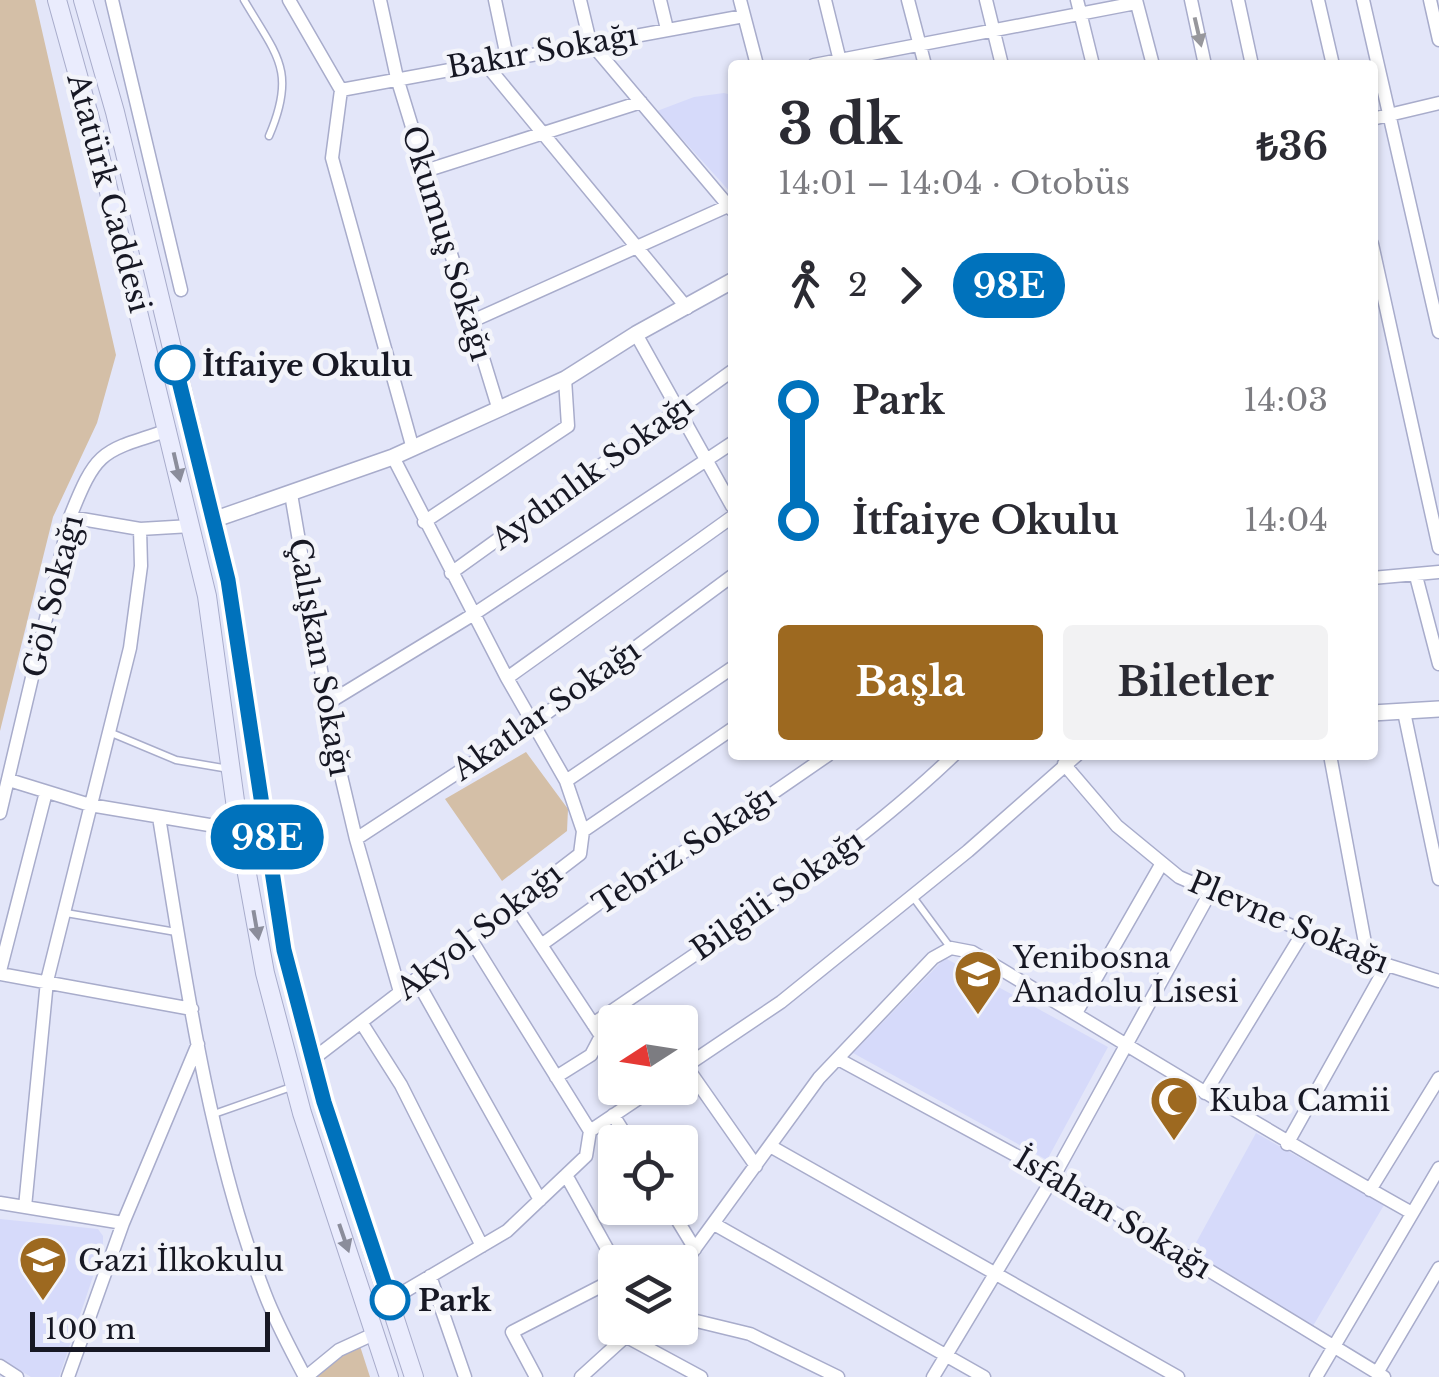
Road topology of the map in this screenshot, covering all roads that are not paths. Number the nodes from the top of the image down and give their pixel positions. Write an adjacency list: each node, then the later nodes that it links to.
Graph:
1 (58, 0): 65 (main road, Atatürk Caddesi)
2 (83, 0): 74 (main road)
3 (112, 0): 56 (street)
4 (244, 0): 49 (lane)
5 (290, 0): 43 (street)
6 (380, 0): 42 (street, Okumuş Sokağı)
7 (495, 0): 28 (street)
8 (580, 0): 26 (street)
9 (660, 0): 23 (street)
10 (740, 0): 21 (street)
11 (825, 0): 30 (street)
12 (908, 0): 27 (street)
13 (986, 0): 24 (street)
14 (1077, 0): 22 (street)
15 (1191, 0): 36 (street, one-way to 36)
16 (1238, 0): 37 (street)
17 (1318, 0): 38 (street)
18 (1363, 0): 39 (street)
19 (1430, 0): 25 (street)
20 (1136, 2): 22 (street); 35 (street)
21 (744, 16): 23 (street, Bakır Sokağı); 29 (street)
22 (1080, 16): 24 (street); 34 (street)
23 (667, 29): 26 (street, Bakır Sokağı)
24 (993, 30): 27 (street); 33 (street)
25 (1439, 40)
26 (590, 42): 28 (street, Bakır Sokağı); 44 (street)
27 (920, 42): 31 (street); 32 (street)
28 (508, 57): 40 (street, Bakır Sokağı)
29 (756, 60)
30 (840, 60)
31 (848, 60)
32 (924, 60)
33 (1001, 60)
34 (1092, 60)
35 (1152, 60)
36 (1204, 60)
37 (1251, 60)
38 (1332, 60)
39 (1377, 60)
40 (484, 62): 42 (street, Bakır Sokağı); 48 (street)
41 (1378, 64): 46 (street)
42 (397, 78): 43 (street, Bakır Sokağı); 50 (street, Okumuş Sokağı)
43 (341, 90): 67 (street)
44 (641, 102): 48 (street); 51 (street)
45 (1439, 103): 46 (street)
46 (1390, 115): 47 (street); 59 (street)
47 (1378, 118)
48 (541, 132): 50 (street); 53 (street)
49 (269, 136)
50 (425, 171): 58 (street, Okumuş Sokağı)
51 (728, 206)
52 (728, 209): 53 (street)
53 (634, 248): 57 (street); 58 (street)
54 (1378, 269): 72 (street)
55 (728, 283): 57 (street)
56 (181, 290)
57 (686, 308): 60 (street)
58 (470, 322): 63 (street, Okumuş Sokağı)
59 (1439, 332)
60 (636, 334): 62 (street); 64 (street)
61 (728, 375): 64 (street, Aydınlık Sokağı)
62 (565, 379): 63 (street); 76 (street)
63 (498, 407): 67 (street)
64 (680, 408): 69 (street); 81 (street, Aydınlık Sokağı)
65 (169, 430): 73 (street, Göl Sokağı); 77 (main road, Atatürk Caddesi, one-way to 77)
66 (728, 446): 69 (street)
67 (413, 449): 68 (street)
68 (393, 457): 70 (street); 76 (street)
69 (708, 460): 71 (street); 85 (street)
70 (291, 494): 74 (street); 89 (street, Çalışkan Sokağı)
71 (728, 498)
72 (1434, 503): 79 (street)
73 (70, 517): 78 (street); 102 (street, Göl Sokağı)
74 (213, 520): 136 (main road)
75 (728, 520): 88 (street)
76 (424, 522): 81 (street)
77 (191, 526): 78 (street); 101 (main road, Atatürk Caddesi)
78 (140, 530): 94 (street)
79 (1439, 548)
80 (1439, 572): 82 (street)
81 (451, 573): 85 (street)
82 (1416, 576): 83 (street); 86 (street)
83 (1378, 578)
84 (728, 579): 93 (street, Akatlar Sokağı)
85 (474, 614): 88 (street); 89 (street)
86 (1439, 664)
87 (728, 671): 103 (street)
88 (507, 678): 93 (street)
89 (328, 703): 110 (street, Çalışkan Sokağı)
90 (1439, 709): 92 (street)
91 (1378, 710): 92 (street)
92 (1404, 712): 112 (street)
93 (532, 724): 103 (street); 110 (street, Akatlar Sokağı)
94 (108, 732): 101 (lane); 105 (street)
95 (728, 732): 109 (street, Akyol Sokağı)
96 (821, 760): 120 (street, Tebriz Sokağı)
97 (949, 760): 132 (street, Bilgili Sokağı)
98 (1070, 760): 100 (street)
99 (1331, 760): 122 (street)
100 (1064, 764): 111 (street, Plevne Sokağı); 114 (street)
101 (231, 770): 108 (main road, Atatürk Caddesi)
102 (9, 780): 104 (street); 106 (street, Göl Sokağı)
103 (566, 781): 109 (street)
104 (46, 792): 105 (street); 124 (street)
105 (90, 806): 107 (street); 116 (street)
106 (0, 813)
107 (159, 818): 108 (street); 117 (street)
108 (239, 830): 140 (main road, Atatürk Caddesi, one-way to 140)
109 (584, 831): 115 (street, Akyol Sokağı)
110 (356, 839): 128 (street, Çalışkan Sokağı)
111 (1162, 863): 113 (street, Plevne Sokağı); 130 (street)
112 (1439, 879)
113 (1210, 891): 118 (street, Plevne Sokağı); 134 (street)
114 (912, 896): 121 (lane); 135 (street)
115 (514, 904): 119 (street, Akyol Sokağı); 120 (street)
116 (63, 913): 117 (lane); 126 (street)
117 (178, 932): 129 (street)
118 (1304, 932): 122 (street, Plevne Sokağı); 142 (street)
119 (470, 938): 125 (street, Akyol Sokağı); 138 (street)
120 (541, 945): 132 (street)
121 (951, 948): 130 (street); 137 (street)
122 (1368, 959): 123 (street, Plevne Sokağı)
123 (1387, 965): 127 (street, Plevne Sokağı); 148 (street)
124 (0, 972): 126 (street)
125 (416, 979): 128 (street, Akyol Sokağı); 155 (street)
126 (47, 981): 129 (street); 157 (street)
127 (1439, 981)
128 (400, 992): 131 (street, Akyol Sokağı)
129 (192, 1009): 133 (street)
130 (1076, 1014): 134 (street)
131 (361, 1022): 136 (street, Akyol Sokağı); 163 (street)
132 (593, 1024): 138 (street)
133 (199, 1043): 144 (street); 159 (street)
134 (1127, 1044): 142 (street); 152 (street)
135 (698, 1058)
136 (313, 1059): 168 (main road)
137 (838, 1059): 149 (street); 152 (street, İsfahan Sokağı)
138 (556, 1077): 147 (street)
139 (1439, 1078): 154 (street)
140 (295, 1086): 144 (lane); 170 (main road, Atatürk Caddesi, one-way to 170)
141 (698, 1088): 150 (street)
142 (1205, 1092): 148 (street)
143 (629, 1105): 145 (street)
144 (214, 1114): 179 (street)
145 (613, 1116): 146 (street); 147 (street)
146 (619, 1125)
147 (590, 1131): 151 (street)
148 (1287, 1144): 154 (street)
149 (770, 1146): 150 (street); 166 (street)
150 (756, 1166): 160 (street)
151 (566, 1176): 155 (street); 161 (street)
152 (1054, 1176): 166 (street); 173 (street, İsfahan Sokağı)
153 (1437, 1177): 158 (street)
154 (1370, 1190): 158 (street)
155 (540, 1200): 163 (street)
156 (0, 1203): 157 (street)
157 (25, 1207): 159 (street)
158 (1412, 1214): 173 (street)
159 (123, 1223): 178 (street)
160 (714, 1224): 162 (street); 174 (street)
161 (605, 1245)
162 (698, 1245)
163 (482, 1246): 165 (street)
164 (1439, 1268): 176 (street)
165 (430, 1276): 168 (street); 182 (street)
166 (994, 1276): 174 (street); 189 (street)
167 (598, 1288): 183 (street)
168 (390, 1300): 181 (main road)
169 (698, 1321): 186 (street)
170 (376, 1333): 179 (street); 180 (main road, Atatürk Caddesi)
171 (616, 1345): 184 (street)
172 (651, 1345): 185 (street)
173 (1334, 1346): 176 (street, İsfahan Sokağı); 190 (street)
174 (944, 1355): 187 (street); 188 (street)
175 (0, 1366): 177 (street)
176 (1380, 1375)
177 (18, 1377)
178 (68, 1377)
179 (305, 1377)
180 (388, 1377)
181 (414, 1377)
182 (465, 1377)
183 (536, 1377)
184 (580, 1377)
185 (701, 1377)
186 (838, 1377)
187 (933, 1377)
188 (984, 1377)
189 (1178, 1377)
190 (1316, 1377)

